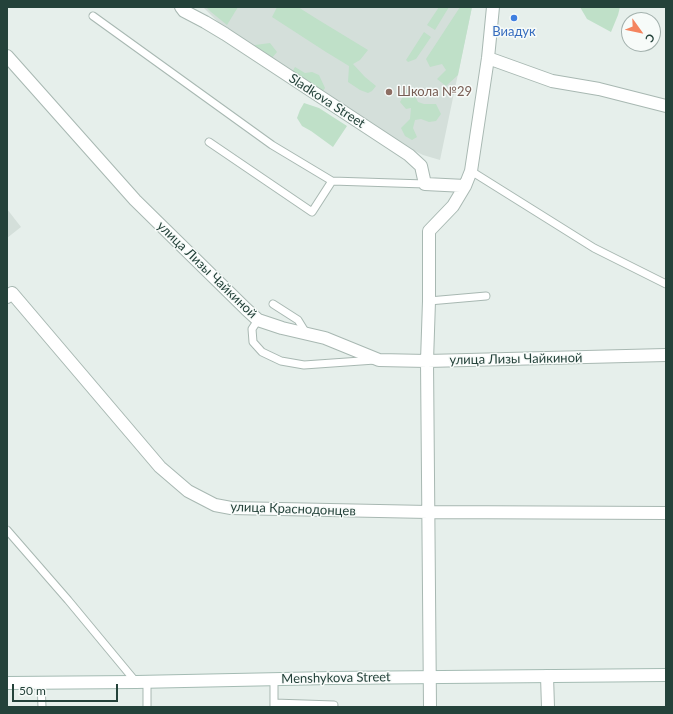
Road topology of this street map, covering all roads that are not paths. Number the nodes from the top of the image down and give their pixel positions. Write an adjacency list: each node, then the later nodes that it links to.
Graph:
1 (181, 7): 10 (street, Sladkova Street)
2 (493, 7): 5 (street)
3 (93, 16): 9 (lane)
4 (7, 56): 17 (street, улица Лизы Чайкиной)
5 (488, 58): 6 (street); 8 (street)
6 (666, 106)
7 (209, 142): 9 (lane)
8 (471, 171): 11 (street); 12 (lane)
9 (332, 181): 10 (lane)
10 (425, 184): 11 (street)
11 (465, 186): 15 (street)
12 (666, 284)
13 (10, 295): 22 (street, улица Краснодонцев)
14 (486, 296): 15 (lane)
15 (429, 301): 21 (street)
16 (273, 304): 18 (lane)
17 (258, 320): 18 (street, улица Лизы Чайкиной); 20 (lane)
18 (306, 334): 20 (street, улица Лизы Чайкиной)
19 (666, 355): 21 (street, улица Лизы Чайкиной)
20 (379, 360): 21 (street, улица Лизы Чайкиной)
21 (427, 361): 22 (street)
22 (428, 512): 23 (street, улица Краснодонцев); 27 (street)
23 (666, 513)
24 (7, 530): 29 (lane)
25 (666, 675): 26 (street, Menshykova Street)
26 (547, 676): 27 (street, Menshykova Street); 37 (street)
27 (429, 677): 28 (street, Menshykova Street); 36 (street)
28 (274, 679): 29 (street, Menshykova Street); 32 (lane)
29 (141, 682): 31 (street, Menshykova Street); 35 (lane)
30 (7, 683): 31 (street, Menshykova Street)
31 (42, 683): 34 (lane)
32 (274, 705): 33 (lane)
33 (334, 705)
34 (42, 707)
35 (147, 707)
36 (430, 707)
37 (548, 707)

